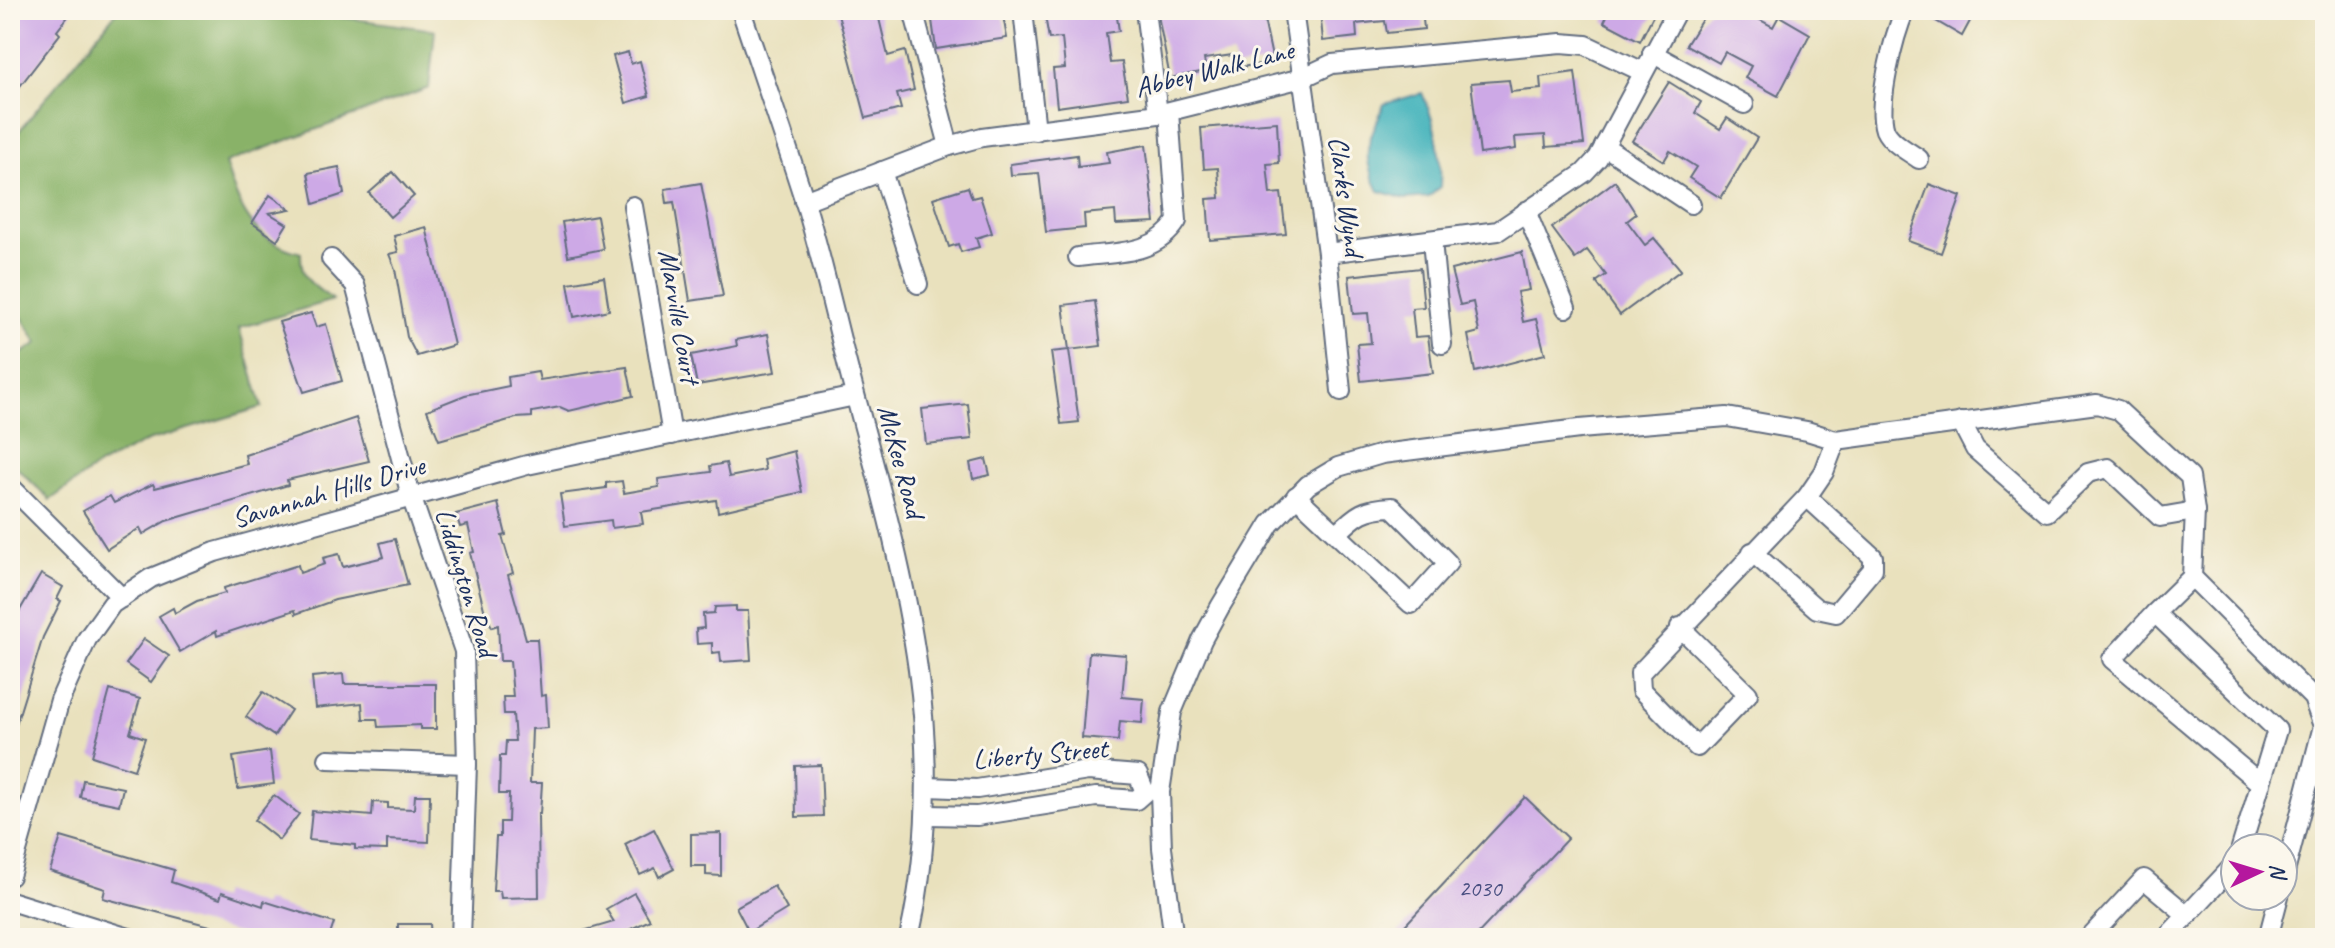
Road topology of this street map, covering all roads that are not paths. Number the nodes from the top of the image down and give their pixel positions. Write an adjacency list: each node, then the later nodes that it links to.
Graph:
1 (741, 10): 18 (street, McKee Road)
2 (913, 10): 14 (street)
3 (1023, 10): 13 (street)
4 (1145, 10): 12 (street)
5 (1293, 10): 10 (street, Clarks Wynd)
6 (1677, 10): 8 (street)
7 (1905, 10): 16 (street)
8 (1652, 53): 9 (street); 11 (street)
9 (1641, 71): 10 (street, Abbey Walk Lane); 15 (street)
10 (1302, 78): 12 (street, Abbey Walk Lane); 23 (street, Clarks Wynd)
11 (1744, 104)
12 (1163, 113): 13 (street, Abbey Walk Lane); 24 (street)
13 (1036, 131): 14 (street, Abbey Walk Lane)
14 (949, 146): 17 (street, Abbey Walk Lane)
15 (1604, 146): 19 (street); 21 (street)
16 (1919, 159)
17 (882, 171): 18 (street, Abbey Walk Lane); 26 (street)
18 (804, 201): 30 (street, McKee Road)
19 (1691, 204)
20 (633, 206): 32 (street, Marville Court)
21 (1526, 211): 22 (street); 27 (street)
22 (1432, 241): 23 (street); 28 (street)
23 (1327, 253): 29 (street, Clarks Wynd)
24 (1078, 257)
25 (331, 259): 35 (street, Liddington Road)
26 (918, 284)
27 (1566, 308)
28 (1442, 344)
29 (1341, 391)
30 (855, 396): 32 (street, Savannah Hills Drive); 49 (street, McKee Road)
31 (1961, 422): 33 (street); 38 (street); 38 (street)
32 (672, 435): 35 (street, Savannah Hills Drive)
33 (1836, 440): 36 (street); 37 (street)
34 (10, 486): 42 (street)
35 (411, 496): 42 (street, Savannah Hills Drive); 46 (street, Liddington Road)
36 (1296, 496): 39 (street); 50 (street)
37 (1807, 497): 40 (street); 40 (street)
38 (2195, 511): 41 (street)
39 (1337, 534): 39 (street)
40 (1752, 552): 44 (street)
41 (2192, 577): 43 (street); 54 (street)
42 (122, 598): 55 (street, Savannah Hills Drive)
43 (2155, 613): 48 (street); 48 (street)
44 (1680, 627): 44 (street)
45 (328, 759): 46 (street)
46 (467, 764): 61 (street, Liddington Road)
47 (1055, 776): 49 (street, Liberty Street); 50 (street, Liberty Street); 51 (street)
48 (2261, 784): 53 (street)
49 (928, 787): 52 (street, McKee Road)
50 (1152, 792): 51 (street, Liberty Street); 63 (street)
51 (1057, 803): 52 (street, Liberty Street)
52 (928, 815): 62 (street, McKee Road)
53 (2246, 832)
54 (2295, 832)
55 (10, 876)
56 (2219, 881): 59 (street)
57 (10, 901): 60 (street)
58 (2275, 912): 66 (street)
59 (2187, 915): 64 (street); 65 (street)
60 (129, 938)
61 (461, 938)
62 (909, 938)
63 (1170, 938)
64 (2089, 938)
65 (2166, 938)
66 (2268, 938)

